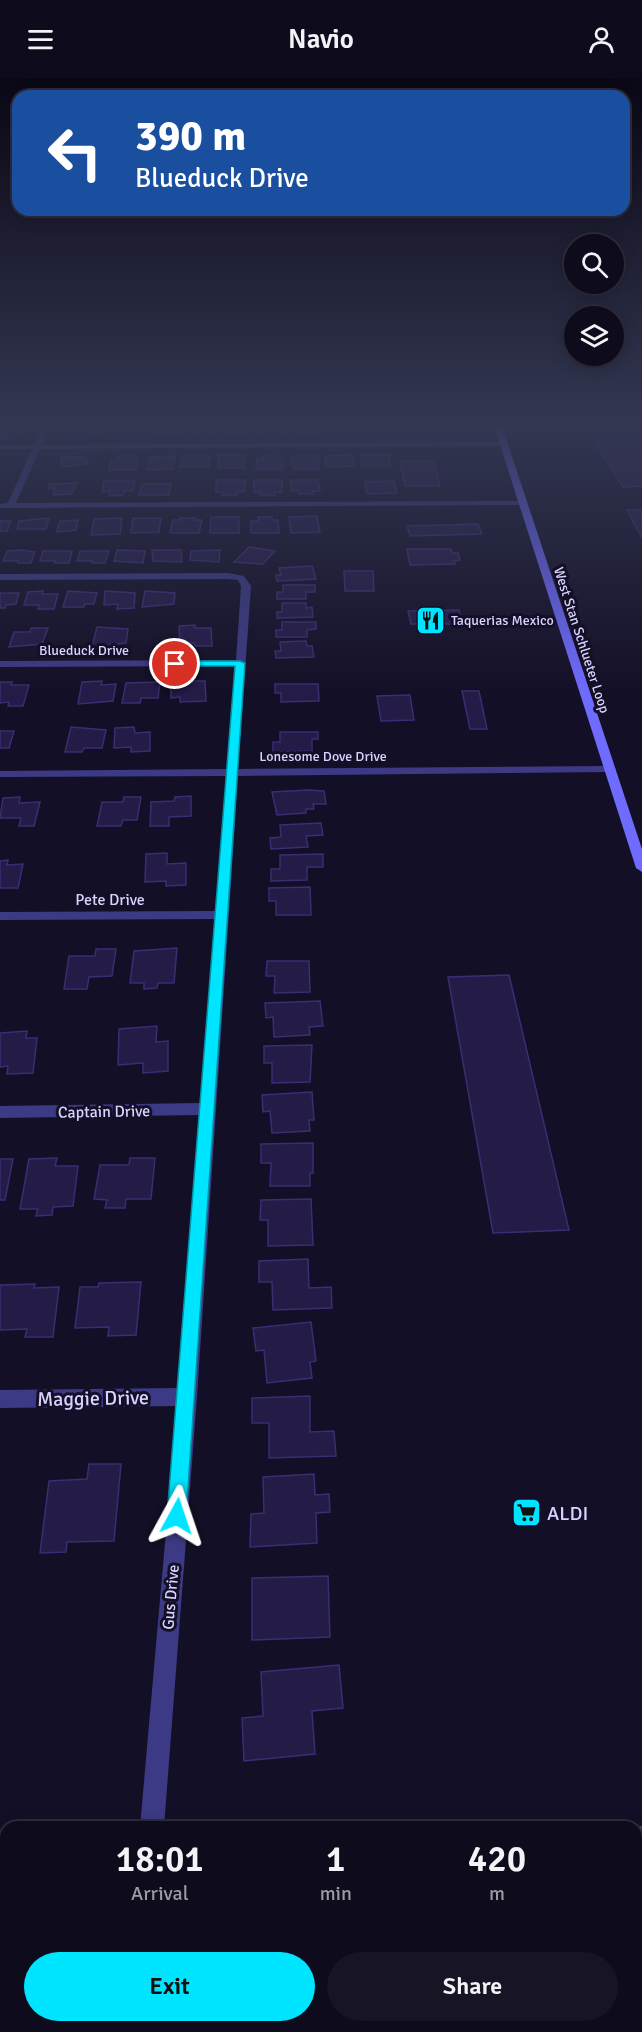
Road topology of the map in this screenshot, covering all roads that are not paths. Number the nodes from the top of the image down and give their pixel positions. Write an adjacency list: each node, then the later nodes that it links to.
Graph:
1 (526, 511): 5 (main road, West Stan Schlueter Loop)
2 (0, 577): 3 (street, Gus Drive)
3 (240, 663): 4 (street, Blueduck Drive); 6 (street, Gus Drive)
4 (0, 664)
5 (610, 770): 6 (street, Lonesome Dove Drive); 8 (main road, West Stan Schlueter Loop)
6 (231, 772): 7 (street, Lonesome Dove Drive); 9 (street, Gus Drive)
7 (0, 774)
8 (642, 868)
9 (221, 915): 10 (street, Pete Drive); 11 (street, Gus Drive)
10 (0, 916)
11 (208, 1109): 12 (street, Captain Drive); 13 (street, Gus Drive)
12 (0, 1112)
13 (187, 1397): 14 (street, Maggie Drive); 15 (street, Gus Drive)
14 (0, 1399)
15 (152, 1821)

